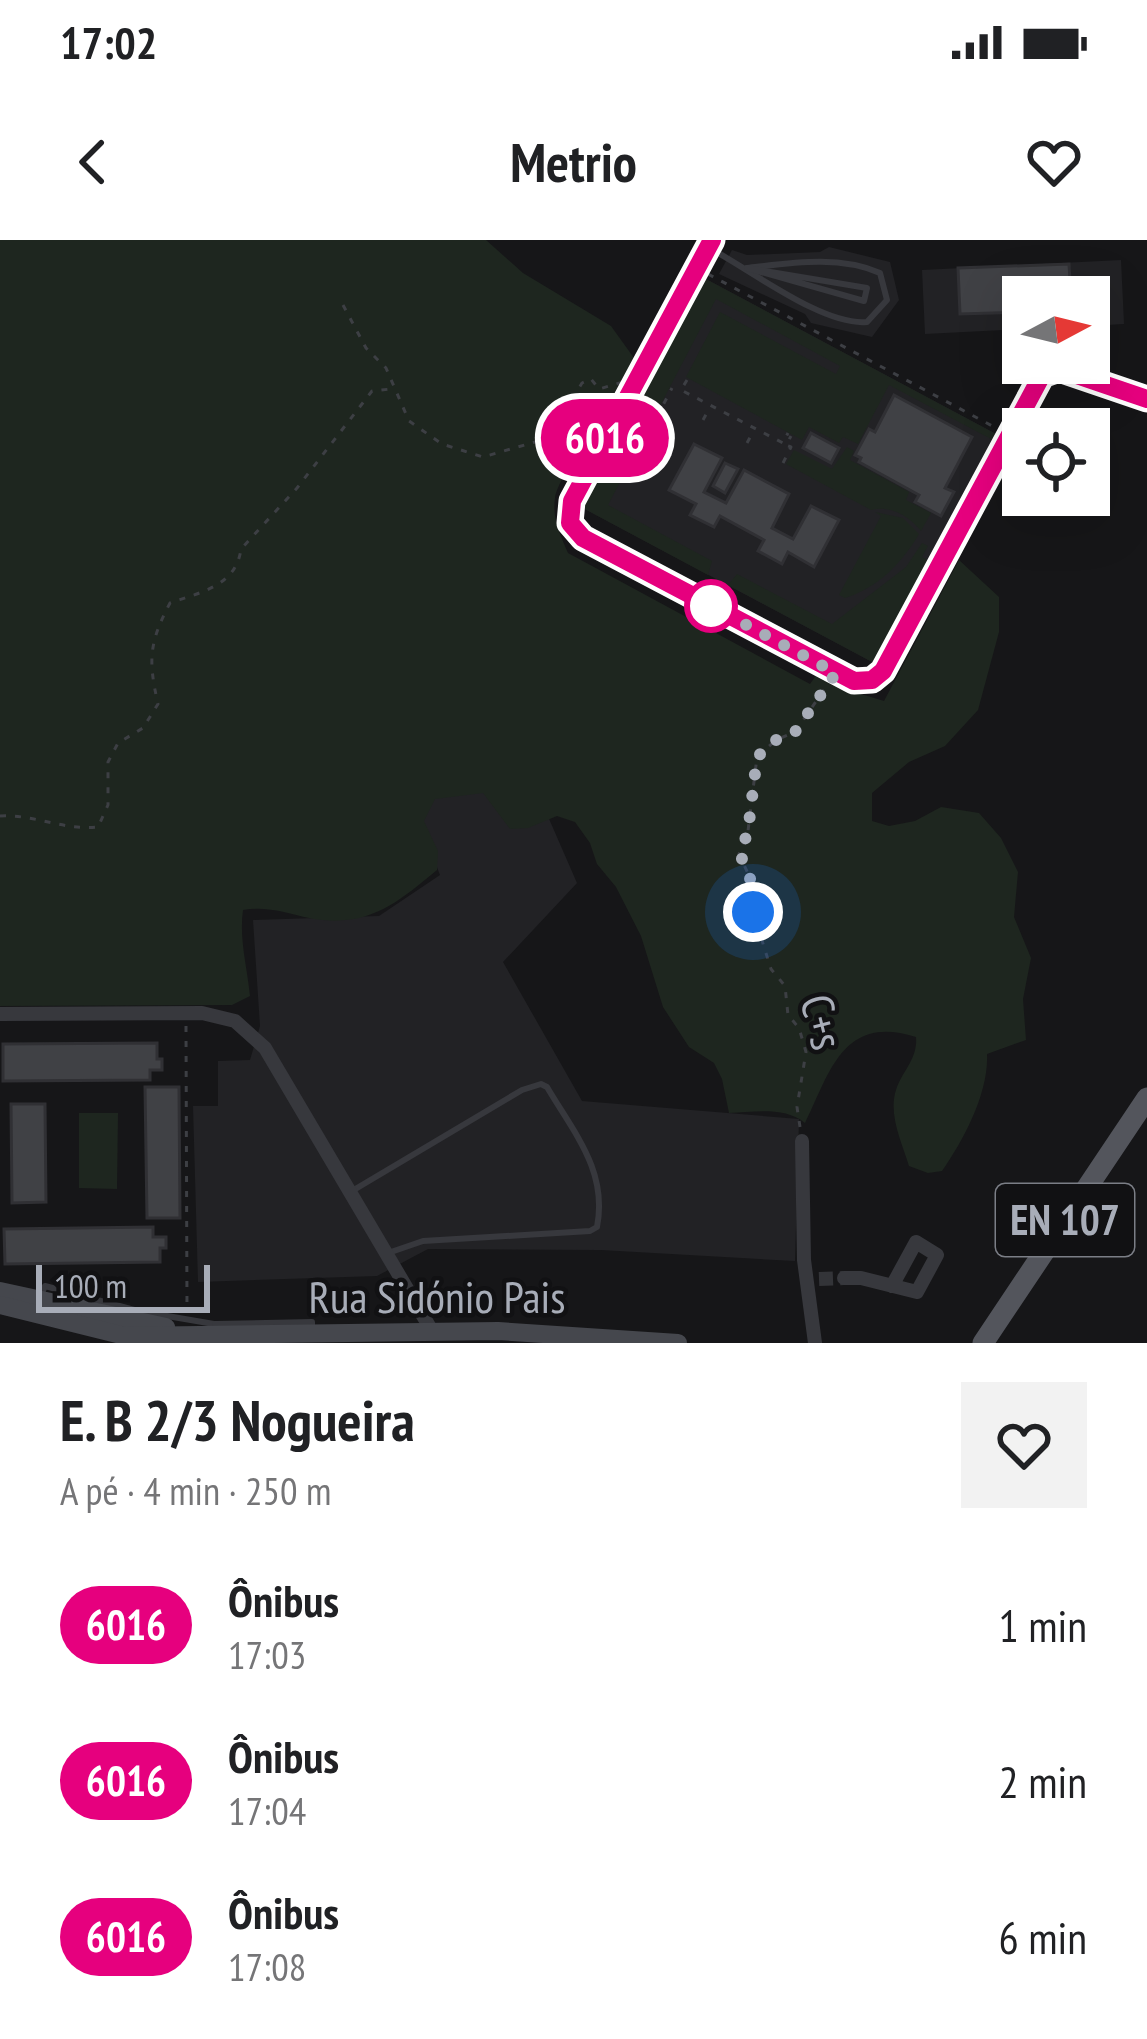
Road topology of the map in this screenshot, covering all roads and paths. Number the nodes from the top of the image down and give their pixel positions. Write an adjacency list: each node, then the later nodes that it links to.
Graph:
1 (710, 244): 2 (street); 3 (lane)
2 (697, 268): 6 (street); 14 (path)
3 (747, 268): 3 (lane); 3 (lane)
4 (343, 305): 7 (path)
5 (687, 380): 10 (path)
6 (636, 381): 7 (path); 19 (street)
7 (392, 388): 20 (path)
8 (672, 388): 17 (path)
9 (1147, 399): 11 (street)
10 (711, 405): 12 (path); 13 (path)
11 (1024, 408)
12 (703, 419)
13 (754, 428): 15 (path); 18 (path)
14 (1002, 432)
15 (747, 443)
16 (1002, 446): 19 (street)
17 (636, 457)
18 (783, 463)
19 (836, 673): 24 (path, C+s)
20 (0, 816)
21 (186, 1012): 22 (street); 25 (street); 31 (path)
22 (0, 1014)
23 (1147, 1098): 36 (main road, EN 107)
24 (802, 1141): 35 (street)
25 (352, 1191): 26 (street); 26 (lane)
26 (387, 1253): 32 (street)
27 (844, 1279): 28 (street)
28 (892, 1286)
29 (0, 1292): 31 (main road)
30 (0, 1304): 31 (main road)
31 (201, 1327): 33 (main road, Rua Sidónio Pais)
32 (432, 1331): 33 (main road, Rua Sidónio Pais); 34 (main road, Rua Sidónio Pais)
33 (382, 1339)
34 (678, 1343)
35 (814, 1343)
36 (983, 1343)

